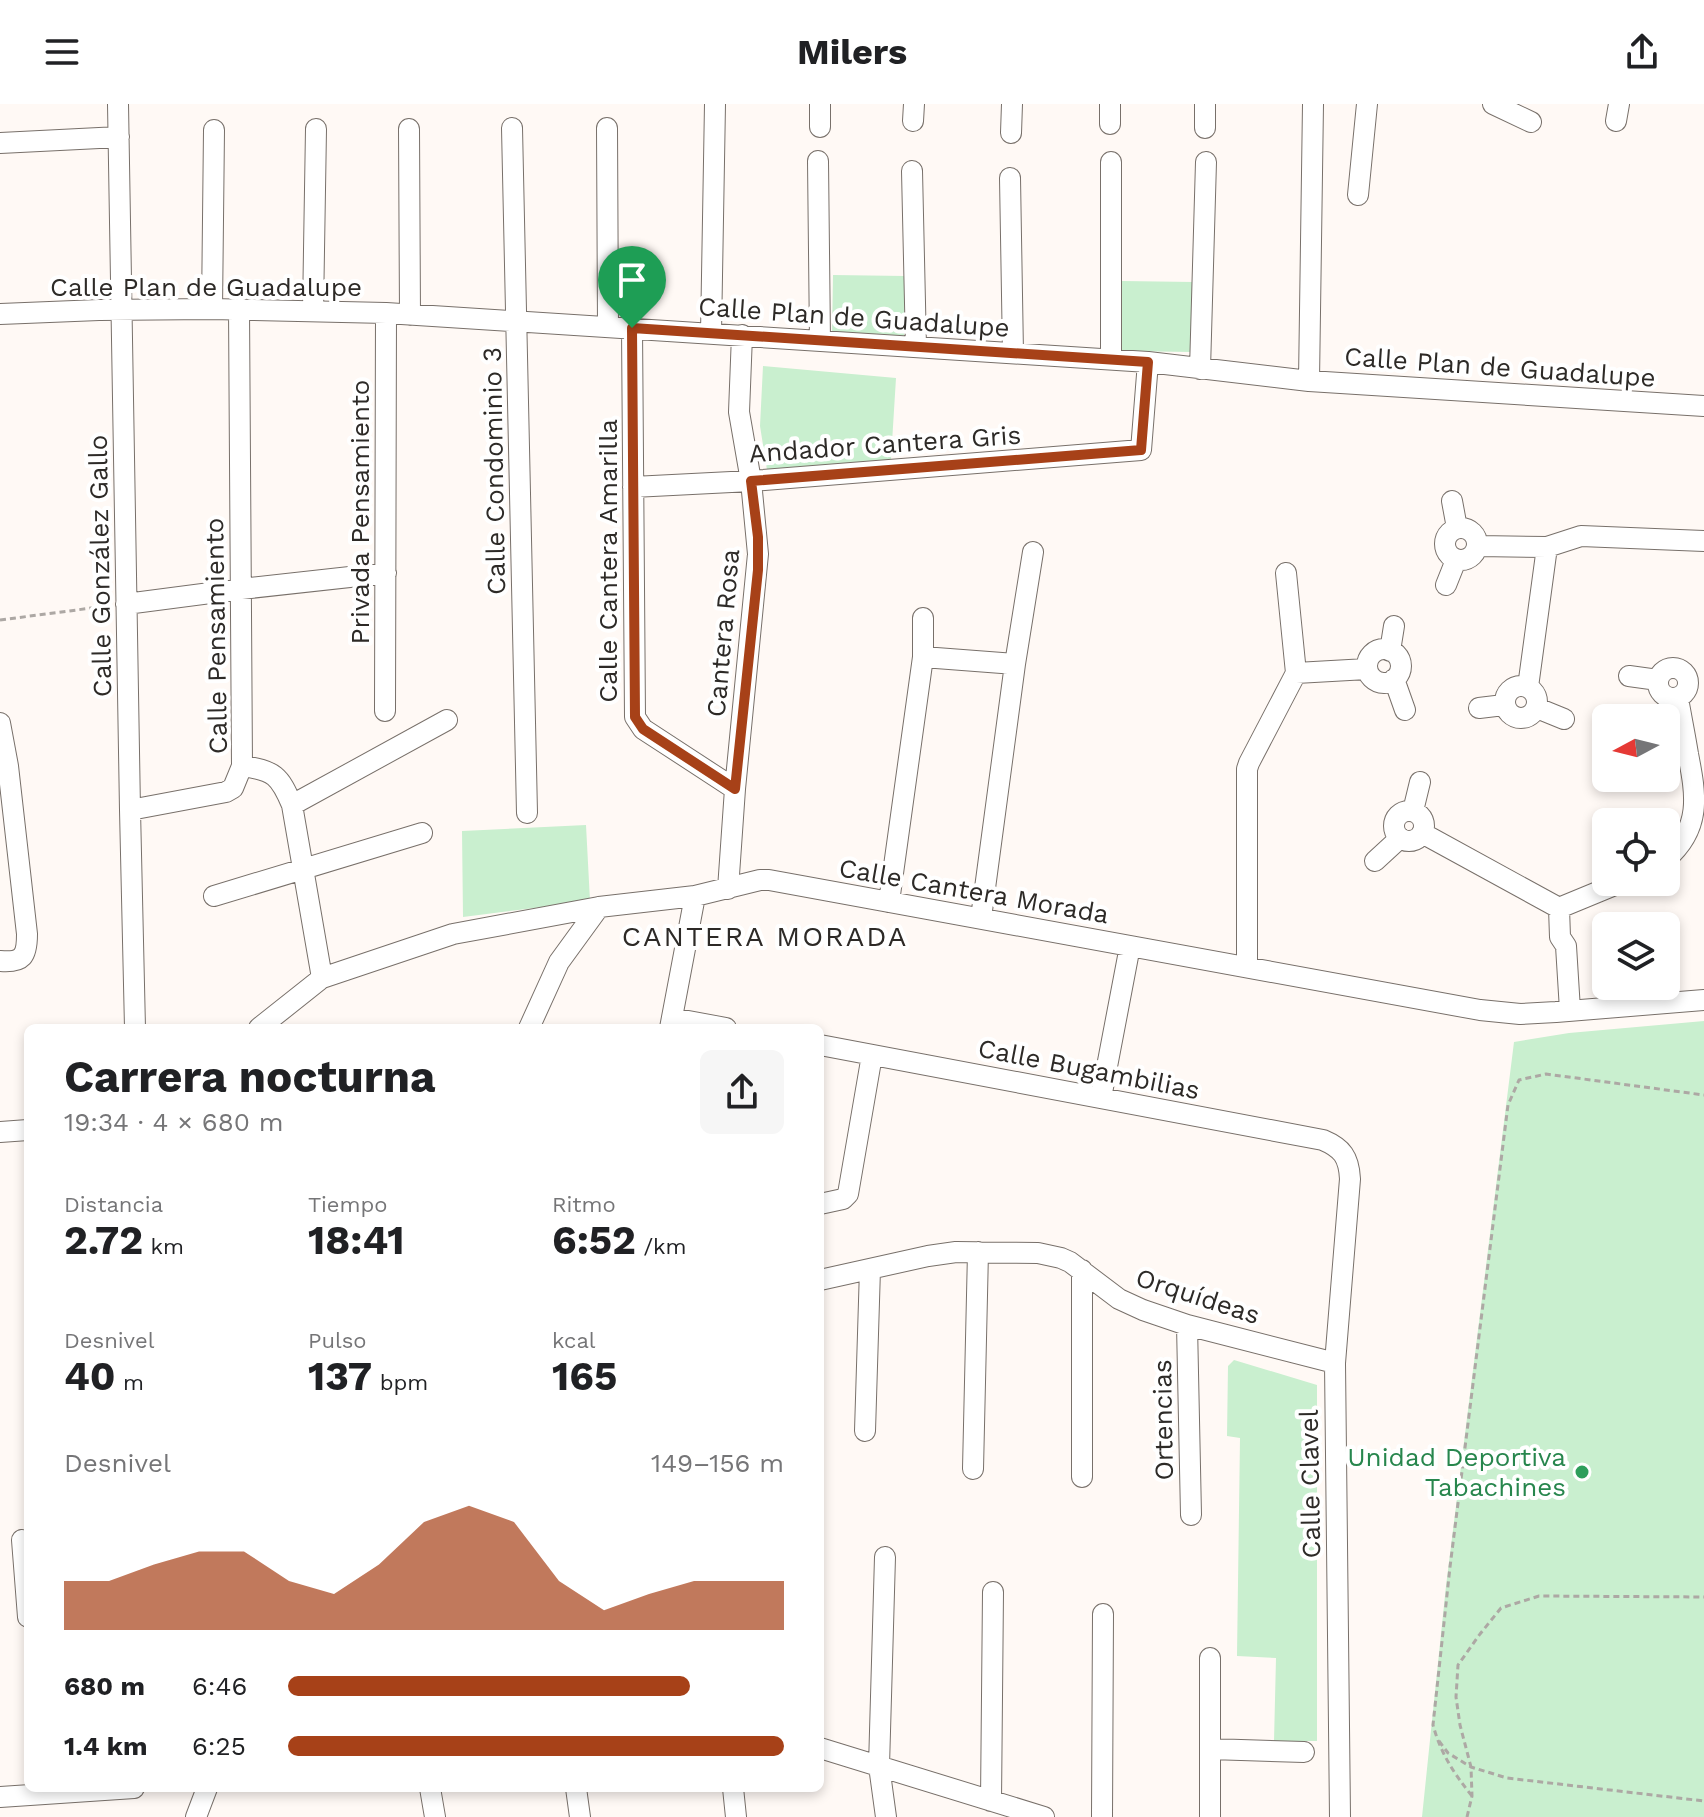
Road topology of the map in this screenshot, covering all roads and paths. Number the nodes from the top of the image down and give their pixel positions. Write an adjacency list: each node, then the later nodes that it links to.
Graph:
1 (118, 104): 18 (street, Calle González Gallo)
2 (715, 104): 36 (street)
3 (820, 104): 10 (street)
4 (1012, 104): 17 (street)
5 (1205, 104): 13 (street)
6 (1313, 104): 44 (street)
7 (1367, 104): 25 (street)
8 (1493, 104): 9 (street)
9 (1531, 122)
10 (820, 127)
11 (512, 128): 33 (street, Calle Condominio 3)
12 (607, 128): 34 (street)
13 (1205, 128)
14 (316, 129): 29 (street)
15 (409, 129): 32 (street)
16 (214, 130): 26 (street)
17 (1011, 133)
18 (119, 137): 19 (street); 28 (street, Calle González Gallo)
19 (0, 143)
20 (818, 161): 38 (street)
21 (1111, 162): 41 (street)
22 (1206, 162): 43 (street)
23 (912, 171): 39 (street)
24 (1010, 178): 40 (street)
25 (1358, 195)
26 (212, 309): 27 (street, Calle Plan de Guadalupe); 28 (street, Calle Plan de Guadalupe)
27 (239, 309): 29 (street, Calle Plan de Guadalupe); 58 (street, Calle Pensamiento)
28 (123, 310): 31 (street, Calle Plan de Guadalupe); 59 (street, Calle González Gallo)
29 (313, 311): 30 (street, Calle Plan de Guadalupe)
30 (386, 313): 32 (street, Calle Plan de Guadalupe); 55 (street, Privada Pensamiento)
31 (0, 314)
32 (410, 315): 33 (street, Calle Plan de Guadalupe)
33 (516, 321): 34 (street, Calle Plan de Guadalupe); 89 (street, Calle Condominio 3)
34 (608, 327): 35 (street, Calle Plan de Guadalupe)
35 (632, 328): 36 (street, Calle Plan de Guadalupe); 47 (street, Calle Cantera Amarilla)
36 (711, 333): 37 (street, Calle Plan de Guadalupe)
37 (742, 335): 38 (street, Calle Plan de Guadalupe); 46 (street, Cantera Rosa)
38 (820, 341): 39 (street, Calle Plan de Guadalupe)
39 (916, 347): 40 (street, Calle Plan de Guadalupe)
40 (1013, 353): 41 (street, Calle Plan de Guadalupe)
41 (1111, 359): 42 (street, Calle Plan de Guadalupe)
42 (1148, 362): 43 (street, Calle Plan de Guadalupe); 46 (street, Andador Cantera Gris)
43 (1200, 369): 44 (street, Calle Plan de Guadalupe)
44 (1309, 381): 45 (street, Calle Plan de Guadalupe)
45 (1704, 406)
46 (751, 481): 47 (street, Andador Cantera Gris); 85 (street, Cantera Rosa)
47 (633, 487): 85 (street, Calle Cantera Amarilla)
48 (1452, 501): 49 (street)
49 (1457, 528): 51 (street); 54 (street)
50 (1704, 541): 52 (street)
51 (1478, 546): 52 (street); 54 (street)
52 (1547, 547): 72 (street)
53 (1033, 552): 65 (street)
54 (1456, 560): 57 (street)
55 (386, 573): 58 (street); 78 (street, Privada Pensamiento)
56 (1286, 573): 67 (street)
57 (1446, 585)
58 (241, 589): 59 (street); 83 (street, Calle Pensamiento)
59 (126, 604): 61 (path); 87 (street, Calle González Gallo)
60 (923, 618): 64 (street)
61 (0, 620)
62 (1394, 626): 63 (street)
63 (1390, 651): 66 (street); 70 (street)
64 (923, 657): 65 (street); 100 (street)
65 (1015, 664): 103 (street)
66 (1367, 669): 67 (street); 70 (street)
67 (1296, 673): 106 (street)
68 (1696, 673): 71 (street); 73 (street)
69 (1629, 676): 71 (street)
70 (1394, 679): 77 (street)
71 (1658, 680): 73 (street)
72 (1528, 687): 74 (street); 76 (street)
73 (1678, 698): 93 (street)
74 (1504, 705): 75 (street); 76 (street)
75 (1479, 708)
76 (1537, 708): 79 (street)
77 (1405, 710)
78 (385, 711)
79 (1564, 719)
80 (447, 720): 86 (street)
81 (0, 723): 82 (street)
82 (4, 766): 105 (street)
83 (242, 766): 86 (street, Calle Pensamiento); 87 (street)
84 (1420, 782): 88 (street)
85 (735, 789): 96 (street, Cantera Rosa)
86 (292, 805): 95 (street, Calle Pensamiento)
87 (130, 810): 111 (street, Calle González Gallo)
88 (1413, 811): 91 (street); 92 (street)
89 (527, 813)
90 (422, 833): 95 (street)
91 (1422, 833): 92 (street); 102 (street)
92 (1400, 838): 94 (street)
93 (1680, 843)
94 (1375, 861)
95 (303, 869): 98 (street); 107 (street, Calle Pensamiento)
96 (728, 889): 99 (street, Calle Cantera Morada); 100 (street, Calle Cantera Morada)
97 (1592, 894): 102 (street)
98 (214, 896)
99 (695, 896): 101 (street, Calle Cantera Morada); 110 (street)
100 (889, 902): 103 (street, Calle Cantera Morada)
101 (599, 907): 107 (street, Calle Cantera Morada); 113 (street)
102 (1559, 908): 109 (street)
103 (981, 918): 104 (street, Calle Cantera Morada)
104 (1130, 946): 106 (street, Calle Cantera Morada); 117 (street)
105 (0, 961)
106 (1247, 967): 109 (street, Calle Cantera Morada)
107 (322, 978): 112 (street, Calle Cantera Morada)
108 (1704, 1000): 109 (street, Calle Cantera Morada)
109 (1563, 1011)
110 (671, 1023)
111 (135, 1024)
112 (264, 1024)
113 (531, 1024)
114 (824, 1046): 115 (street, Calle Bugambilias)
115 (872, 1055): 117 (street, Calle Bugambilias); 121 (street)
116 (1704, 1095): 139 (path)
117 (1101, 1098): 120 (street, Calle Bugambilias)
118 (24, 1130): 119 (street)
119 (0, 1132)
120 (1345, 1153): 127 (street, Calle Clavel)
121 (824, 1203)
122 (978, 1252): 123 (street, Orquídeas); 124 (street, Orquídeas); 129 (street)
123 (870, 1269): 125 (street, Orquídeas); 128 (street)
124 (1082, 1270): 126 (street, Orquídeas); 130 (street)
125 (824, 1279)
126 (1187, 1325): 127 (street, Orquídeas); 131 (street, Ortencias)
127 (1335, 1363): 162 (street, Calle Clavel)
128 (865, 1431)
129 (973, 1469)
130 (1082, 1477)
131 (1191, 1515)
132 (22, 1540): 134 (street)
133 (885, 1557): 143 (street)
134 (24, 1566)
135 (993, 1592): 152 (street)
136 (1704, 1597): 144 (path)
137 (1103, 1614): 160 (street)
138 (1210, 1658): 141 (street)
139 (1437, 1738): 144 (path); 150 (path)
140 (824, 1749): 143 (street)
141 (1210, 1749): 142 (street); 161 (street)
142 (1304, 1752)
143 (879, 1766): 152 (street); 159 (street)
144 (1471, 1767): 150 (path); 153 (path)
145 (35, 1792): 151 (street)
146 (205, 1792): 155 (street)
147 (431, 1792): 156 (street)
148 (577, 1792): 157 (street)
149 (733, 1792): 158 (street)
150 (1472, 1796): 163 (path)
151 (0, 1797)
152 (991, 1801): 154 (street)
153 (1704, 1801)
154 (1036, 1816)
155 (196, 1817)
156 (435, 1817)
157 (580, 1817)
158 (736, 1817)
159 (886, 1817)
160 (1102, 1817)
161 (1210, 1817)
162 (1340, 1817)
163 (1467, 1817)

